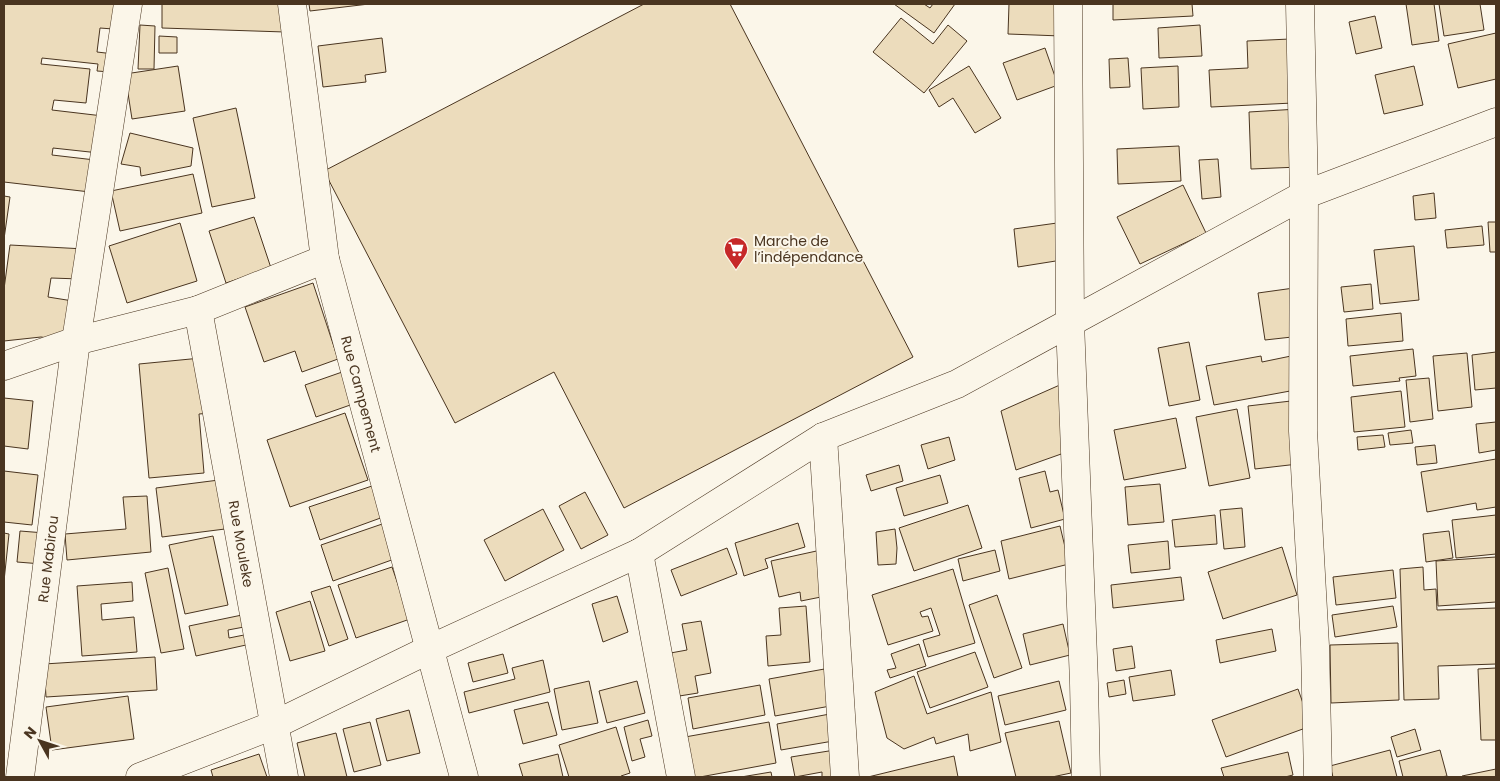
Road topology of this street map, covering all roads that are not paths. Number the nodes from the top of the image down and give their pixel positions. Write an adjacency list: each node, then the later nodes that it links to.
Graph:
1 (128, 4): 10 (street, Rue Mabirou)
2 (292, 4): 7 (street, Rue Campement)
3 (1068, 4): 9 (street)
4 (1300, 4): 6 (street)
5 (1496, 122): 6 (street)
6 (1304, 195): 9 (street); 23 (street)
7 (325, 258): 8 (street); 14 (street, Rue Campement)
8 (198, 310): 10 (street); 15 (street, Rue Mouleke)
9 (1070, 322): 12 (street); 22 (street)
10 (76, 340): 11 (street); 16 (street, Rue Mabirou)
11 (4, 366)
12 (824, 437): 13 (street); 21 (street)
13 (639, 553): 14 (street); 20 (street)
14 (430, 649): 15 (street); 19 (street, Rue Campement)
15 (274, 725): 17 (street); 18 (street, Rue Mouleke)
16 (20, 777)
17 (140, 777)
18 (284, 777)
19 (464, 777)
20 (681, 777)
21 (845, 777)
22 (1086, 777)
23 (1318, 777)

